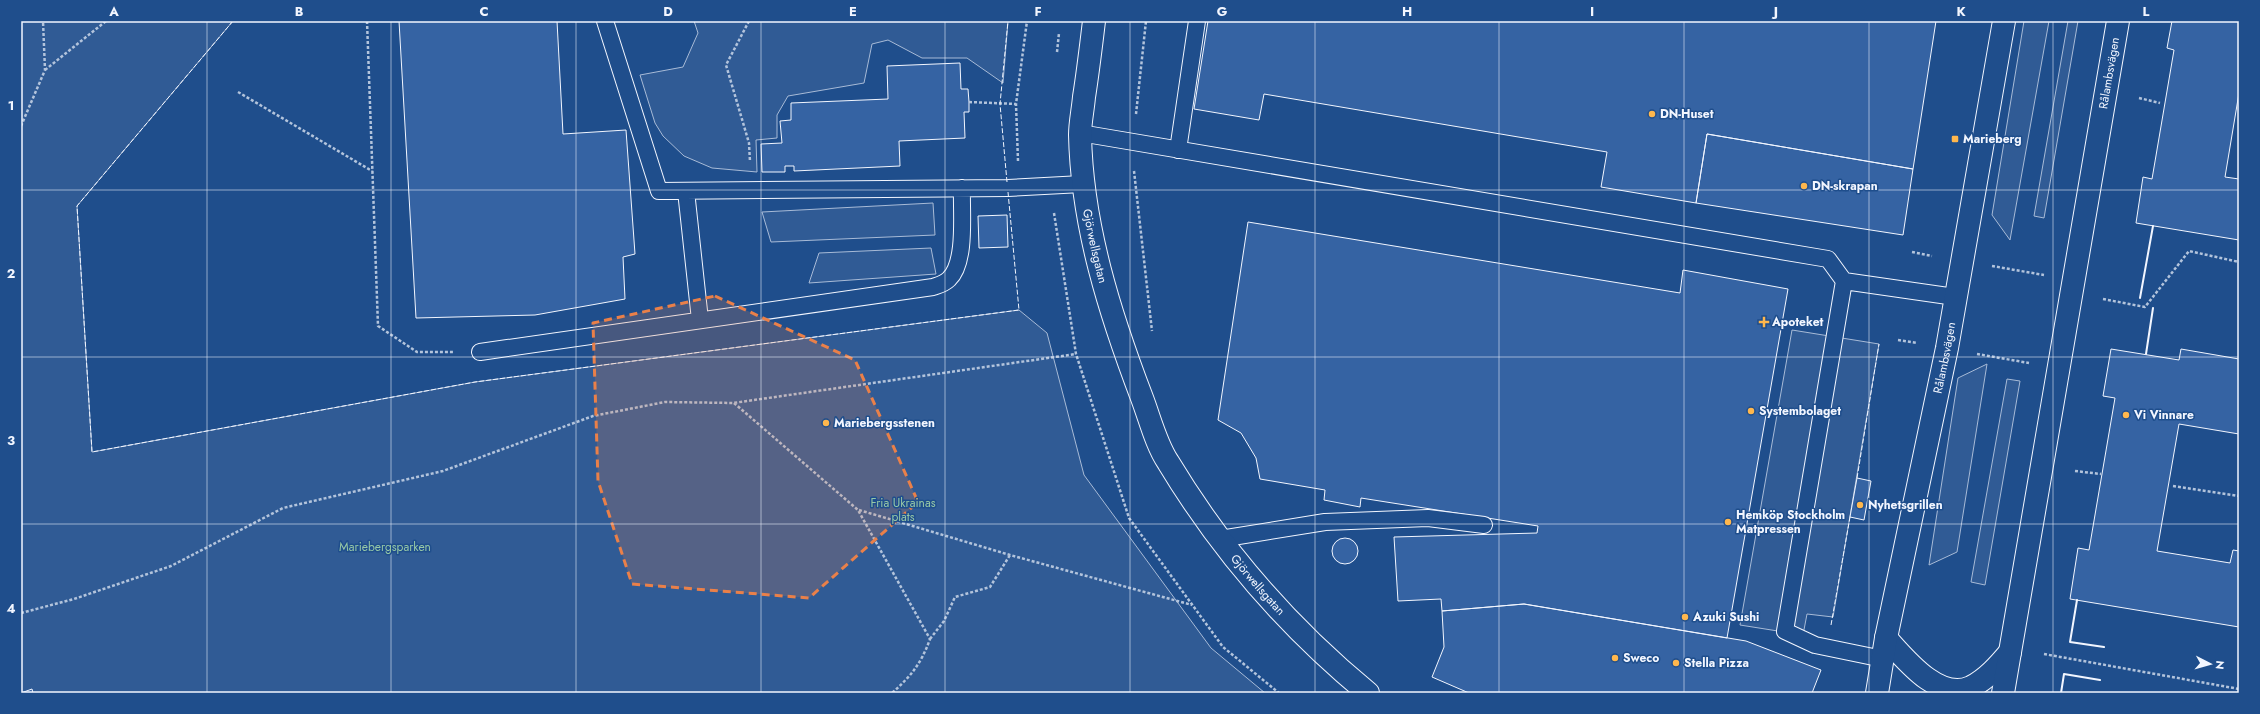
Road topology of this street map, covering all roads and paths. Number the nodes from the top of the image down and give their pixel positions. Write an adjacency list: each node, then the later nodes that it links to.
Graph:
1 (43, 21): 12 (path)
2 (106, 21): 12 (path)
3 (367, 21): 23 (path)
4 (605, 21): 27 (lane)
5 (749, 21): 20 (path)
6 (1027, 21): 17 (path)
7 (1094, 21): 19 (street, Gjörwellsgatan)
8 (1146, 21): 21 (path)
9 (1197, 21): 22 (lane)
10 (2004, 21): 29 (street, Rålambsvägen)
11 (2118, 21): 31 (street, Rålambsvägen)
12 (45, 70): 18 (path)
13 (238, 92): 23 (path)
14 (2139, 98): 16 (path)
15 (969, 102): 17 (path)
16 (2160, 102)
17 (1016, 104): 25 (path)
18 (21, 126)
19 (1080, 133): 21 (lane); 24 (street, Gjörwellsgatan)
20 (749, 142)
21 (1132, 142): 22 (lane); 36 (path)
22 (1178, 150): 32 (lane)
23 (372, 172): 39 (path)
24 (1082, 184): 25 (lane); 49 (street, Gjörwellsgatan)
25 (1018, 187): 26 (lane)
26 (962, 188): 27 (lane); 35 (lane)
27 (686, 191): 35 (lane)
28 (1912, 252): 29 (path)
29 (1961, 261): 31 (path); 33 (street, Rålambsvägen)
30 (2239, 262): 34 (path)
31 (2073, 280): 41 (street, Rålambsvägen)
32 (1844, 281): 33 (lane); 54 (lane)
33 (1955, 297): 38 (street, Rålambsvägen)
34 (2103, 299)
35 (700, 320): 39 (lane)
36 (1152, 332)
37 (1898, 340): 38 (path)
38 (1947, 348): 41 (path); 54 (street, Rålambsvägen)
39 (480, 352)
40 (1076, 354): 42 (path)
41 (2058, 368): 55 (street, Rålambsvägen)
42 (733, 403): 47 (path); 52 (path)
43 (2075, 471): 44 (path)
44 (2101, 474)
45 (2173, 486): 46 (path)
46 (2239, 496)
47 (858, 510): 50 (path); 53 (path)
48 (1484, 525): 49 (lane)
49 (1220, 539): 59 (street, Gjörwellsgatan)
50 (1010, 555): 51 (path); 53 (path)
51 (1193, 606)
52 (21, 613)
53 (930, 639): 58 (path)
54 (1884, 648): 55 (street); 60 (street, Rålambsvägen)
55 (2010, 652): 61 (street, Rålambsvägen)
56 (2044, 654): 57 (path)
57 (2239, 689)
58 (892, 693)
59 (1368, 693)
60 (1877, 693)
61 (2003, 693)

